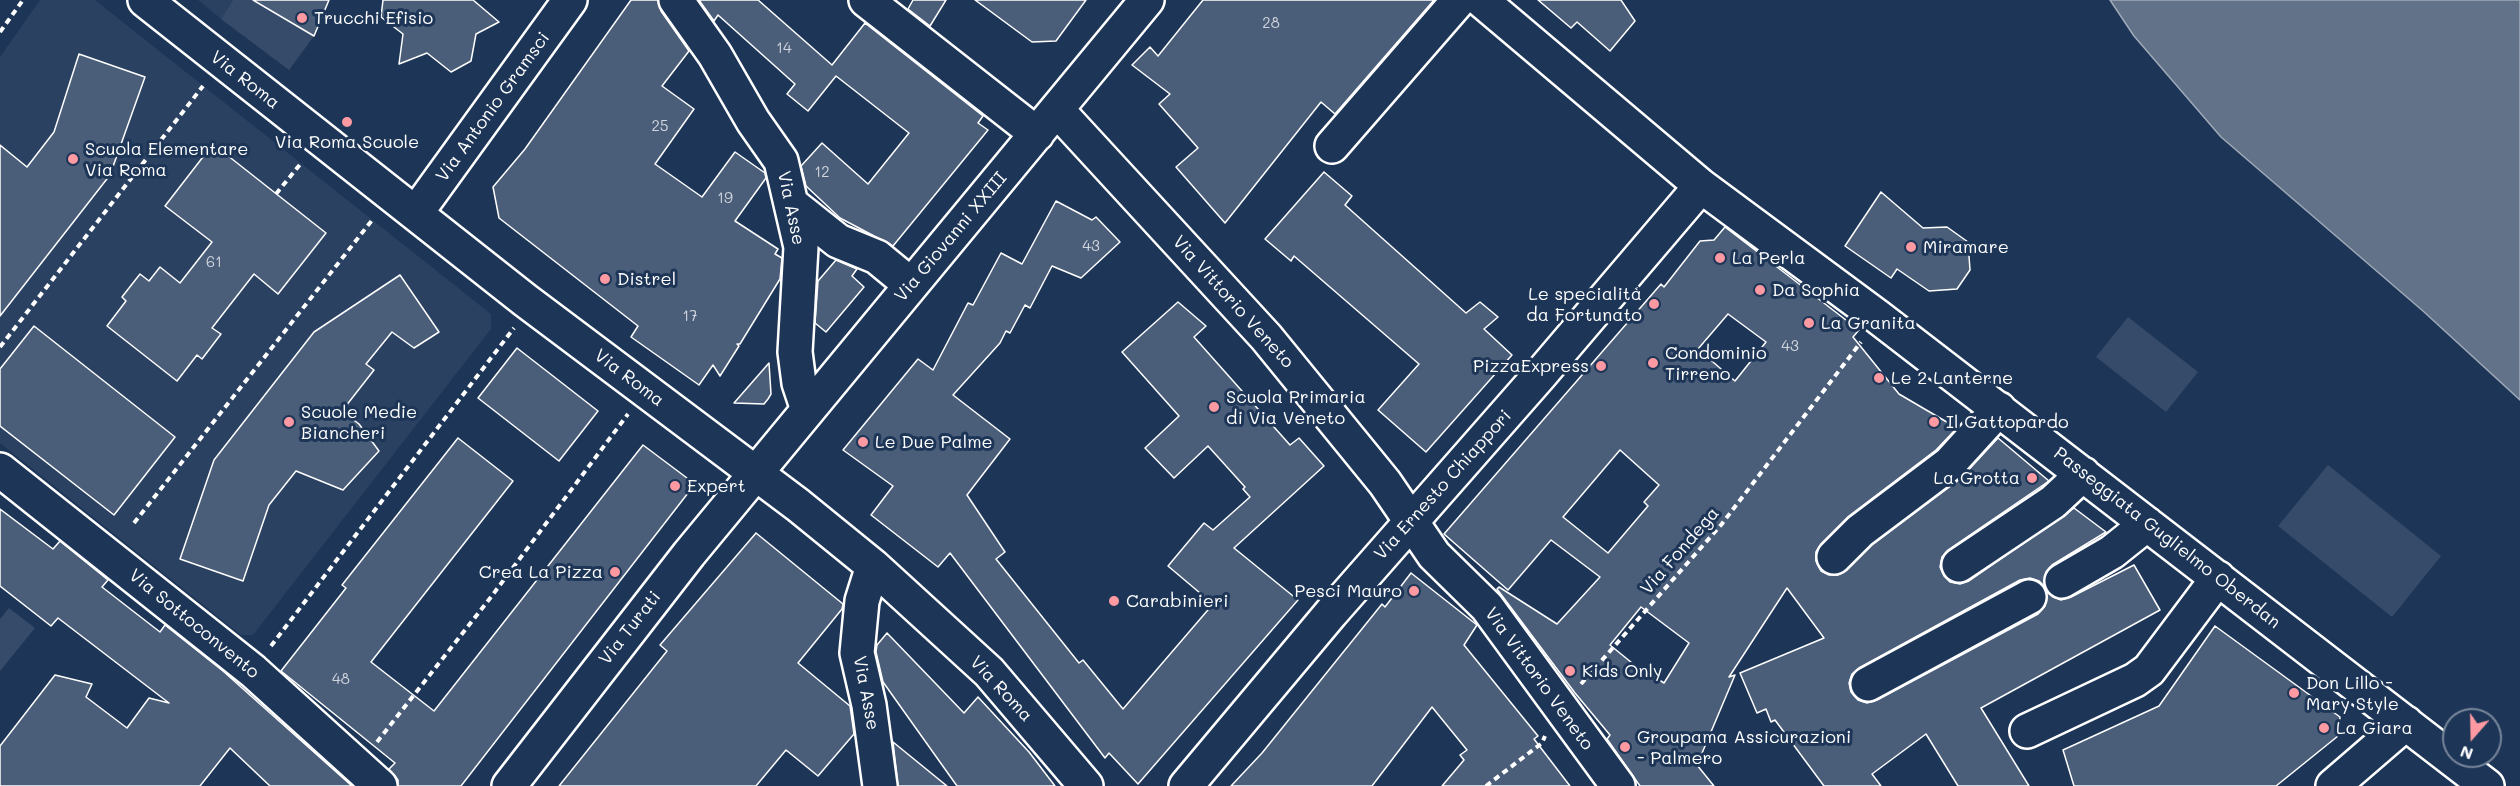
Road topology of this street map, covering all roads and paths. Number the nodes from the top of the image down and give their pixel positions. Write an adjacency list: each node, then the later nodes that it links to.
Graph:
1 (23, 0): 9 (path)
2 (145, 0): 10 (street, Via Roma)
3 (570, 0): 16 (street, Via Antonio Gramsci)
4 (676, 0): 17 (street, Via Asse)
5 (866, 0): 11 (street, Via Vittorio Veneto)
6 (1147, 0): 11 (street, Via Giovanni XXIII)
7 (1459, 0): 13 (street)
8 (1481, 0): 14 (street, Passeggiata Guglielmo Oberdan)
9 (0, 33)
10 (221, 61): 12 (street, Via Roma); 21 (path)
11 (1048, 123): 18 (street, Via Giovanni XXIII); 28 (street, Via Vittorio Veneto)
12 (320, 138): 15 (path); 16 (street, Via Roma)
13 (1332, 146)
14 (1701, 186): 20 (street, Passeggiata Guglielmo Oberdan); 28 (street, Via Ernesto Chiappori)
15 (276, 194)
16 (404, 204): 19 (street, Via Roma); 29 (path)
17 (794, 206): 18 (street); 24 (street, Via Asse)
18 (911, 285): 24 (street, Via Giovanni XXIII)
19 (532, 305): 22 (street, Via Roma); 37 (path)
20 (1878, 317): 23 (street, Passeggiata Guglielmo Oberdan); 39 (path, Via Fondega)
21 (0, 347)
22 (645, 390): 26 (street, Via Roma); 42 (path)
23 (1999, 409): 27 (street, Passeggiata Guglielmo Oberdan); 31 (street)
24 (808, 410): 26 (street, Via Giovanni XXIII)
25 (0, 470): 37 (street, Via Sottoconvento)
26 (755, 474): 33 (street, Via Roma); 43 (street, Via Turati)
27 (2083, 474): 30 (street, Passeggiata Guglielmo Oberdan); 32 (street)
28 (1411, 522): 39 (street, Via Vittorio Veneto); 46 (street, Via Ernesto Chiappori)
29 (134, 523)
30 (2147, 524): 34 (street, Passeggiata Guglielmo Oberdan); 35 (street)
31 (1834, 557)
32 (1959, 565)
33 (873, 566): 44 (street, Via Asse); 45 (street, Via Roma)
34 (2218, 578): 40 (street, Passeggiata Guglielmo Oberdan); 41 (street)
35 (2061, 581)
36 (2029, 597): 38 (street)
37 (253, 671): 42 (street, Via Sottoconvento)
38 (1868, 684)
39 (1559, 707): 47 (path, Via Fondega); 48 (street, Via Vittorio Veneto)
40 (2406, 723): 49 (street); 50 (street, Passeggiata Guglielmo Oberdan)
41 (2027, 732)
42 (369, 776)
43 (509, 786)
44 (880, 786)
45 (1086, 786)
46 (1186, 786)
47 (1486, 786)
48 (1618, 786)
49 (2333, 786)
50 (2487, 786)

